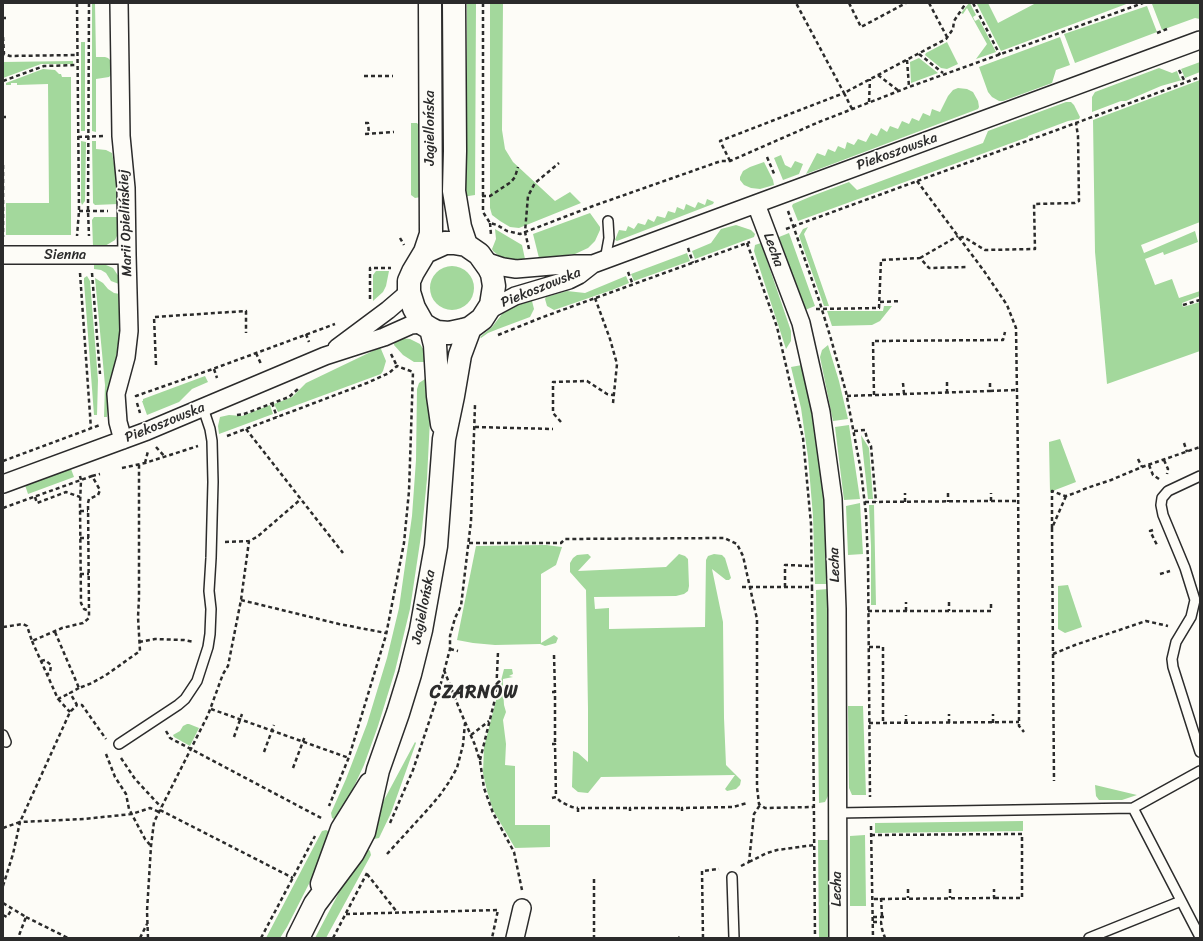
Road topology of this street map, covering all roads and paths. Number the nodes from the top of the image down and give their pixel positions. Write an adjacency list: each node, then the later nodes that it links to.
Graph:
1 (77, 3): 18 (path)
2 (89, 3): 61 (path)
3 (120, 3): 62 (street, Marii Opielińskiej)
4 (430, 3): 59 (street, Jagiellońska)
5 (454, 3): 58 (street, Jagiellońska)
6 (482, 3): 47 (path)
7 (796, 3): 33 (path)
8 (849, 3): 9 (path)
9 (906, 3)
10 (929, 3): 15 (path)
11 (966, 3): 15 (path)
12 (973, 3): 19 (path)
13 (1143, 3): 19 (path)
14 (3, 37): 18 (path)
15 (947, 37): 17 (path)
16 (1200, 40): 48 (street, Piekoszowska)
17 (919, 54): 20 (path); 23 (path)
18 (77, 55): 21 (path)
19 (1000, 55): 23 (path)
20 (907, 60): 24 (path); 31 (path)
21 (77, 65): 29 (path); 61 (path)
22 (1179, 70): 30 (path)
23 (943, 73): 31 (path)
24 (878, 75): 28 (path); 32 (path)
25 (364, 76): 26 (path)
26 (393, 76)
27 (1200, 76): 30 (path)
28 (870, 79): 33 (path); 34 (path)
29 (3, 81)
30 (1185, 82): 37 (path)
31 (909, 87): 32 (path)
32 (899, 91): 34 (path)
33 (844, 93): 35 (path); 40 (path)
34 (869, 102): 35 (path)
35 (852, 109): 40 (path)
36 (365, 123): 38 (path)
37 (1076, 123): 46 (path); 54 (path)
38 (394, 132)
39 (767, 157): 45 (path)
40 (730, 161): 53 (path)
41 (559, 163): 53 (path)
42 (3, 165): 44 (path)
43 (518, 167): 47 (path)
44 (4, 170): 55 (path)
45 (775, 178)
46 (917, 181): 51 (path); 54 (path)
47 (482, 196): 53 (path)
48 (756, 204): 65 (street, Piekoszowska); 78 (street, Lecha)
49 (786, 207): 51 (path)
50 (608, 221): 65 (lane)
51 (793, 227): 52 (path)
52 (783, 230)
53 (525, 232)
54 (959, 237): 63 (path); 97 (path)
55 (3, 240)
56 (753, 241): 57 (path)
57 (747, 243): 71 (path); 158 (path)
58 (466, 245): 59 (street); 64 (street)
59 (413, 249): 70 (street)
60 (3, 255): 61 (street, Sienna)
61 (84, 255): 62 (street, Sienna); 92 (path); 113 (path)
62 (126, 255): 118 (street, Marii Opielińskiej)
63 (920, 258): 68 (path); 74 (path)
64 (485, 261): 65 (street, Piekoszowska); 77 (street)
65 (599, 262): 77 (street, Piekoszowska)
66 (390, 268): 72 (path)
67 (394, 268): 69 (path)
68 (968, 268)
69 (393, 272)
70 (409, 292): 80 (street); 88 (street, Piekoszowska)
71 (595, 298): 85 (path); 102 (path)
72 (370, 300)
73 (1200, 300): 76 (path)
74 (880, 302): 75 (path); 78 (path)
75 (901, 302)
76 (1183, 305)
77 (487, 311): 81 (street)
78 (798, 316): 236 (street, Lecha)
79 (341, 322): 84 (path)
80 (427, 326): 81 (street); 88 (street, Piekoszowska); 117 (street, Jagiellońska)
81 (470, 328): 117 (street, Jagiellońska)
82 (1006, 332): 103 (path)
83 (246, 333): 90 (path)
84 (306, 334): 86 (path); 87 (path)
85 (494, 336)
86 (309, 342)
87 (256, 353): 89 (path); 91 (path)
88 (325, 356): 107 (street, Piekoszowska)
89 (261, 364)
90 (156, 365)
91 (214, 369): 93 (path); 98 (path)
92 (100, 376)
93 (217, 378)
94 (947, 382): 100 (path)
95 (990, 382): 99 (path)
96 (904, 383): 101 (path)
97 (1016, 390): 99 (path); 143 (path)
98 (136, 391)
99 (990, 391): 100 (path)
100 (947, 393): 101 (path)
101 (904, 394): 103 (path)
102 (613, 395): 106 (path); 111 (path)
103 (874, 395): 104 (path)
104 (847, 396)
105 (475, 403): 112 (path)
106 (613, 403)
107 (203, 408): 118 (street, Piekoszowska); 119 (lane)
108 (234, 415): 109 (path)
109 (277, 417): 114 (path); 178 (path)
110 (101, 419): 113 (path)
111 (561, 422)
112 (475, 427): 115 (path); 156 (path)
113 (91, 429): 125 (path)
114 (246, 429): 119 (path); 141 (path)
115 (553, 429)
116 (854, 431): 145 (path)
117 (444, 439): 281 (street, Jagiellońska)
118 (123, 440): 134 (street, Piekoszowska)
119 (208, 443): 126 (path); 155 (lane)
120 (1184, 443): 122 (path)
121 (1200, 447): 122 (path)
122 (1187, 452): 124 (path)
123 (1138, 459): 129 (path)
124 (1164, 460): 127 (path); 127 (path)
125 (3, 461)
126 (139, 464): 128 (path); 180 (path)
127 (1149, 465): 129 (path)
128 (122, 468)
129 (1142, 468): 138 (path)
130 (100, 474): 131 (path)
131 (92, 476): 133 (path); 150 (path)
132 (1200, 476): 223 (lane)
133 (81, 480): 139 (path); 140 (path)
134 (3, 484)
135 (905, 493): 146 (path)
136 (948, 493): 147 (path)
137 (991, 493): 142 (path)
138 (1066, 496): 151 (path); 151 (path)
139 (35, 497): 140 (path); 148 (path)
140 (80, 497): 149 (path)
141 (302, 499): 154 (path); 157 (path)
142 (991, 501): 143 (path); 147 (path)
143 (1017, 501): 204 (path)
144 (864, 502): 145 (path)
145 (876, 502): 146 (path)
146 (904, 502): 147 (path)
147 (948, 502)
148 (3, 508)
149 (80, 511): 150 (path); 152 (path)
150 (88, 511): 153 (path)
151 (1052, 528): 187 (path)
152 (80, 538): 153 (path); 160 (path)
153 (89, 538): 161 (path)
154 (249, 541): 155 (path); 167 (path)
155 (212, 542): 182 (lane)
156 (469, 543): 164 (path); 183 (path)
157 (343, 552)
158 (812, 566): 165 (path); 166 (path)
159 (1172, 570): 162 (path)
160 (80, 574): 161 (path); 171 (path)
161 (89, 574): 171 (path)
162 (1160, 574)
163 (742, 587): 164 (path)
164 (751, 587): 165 (path); 230 (path)
165 (785, 587): 166 (path)
166 (812, 587): 230 (path)
167 (241, 600): 178 (path); 194 (path)
168 (991, 601): 174 (path)
169 (906, 602): 173 (path)
170 (948, 602): 174 (path)
171 (89, 611): 177 (path)
172 (868, 611): 173 (path)
173 (906, 611): 174 (path)
174 (949, 611)
175 (1169, 626): 187 (path)
176 (3, 627): 179 (path)
177 (54, 632): 179 (path); 180 (path)
178 (386, 633): 224 (path)
179 (32, 641): 188 (path)
180 (139, 642): 182 (path)
181 (869, 646): 206 (path)
182 (208, 647): 200 (lane)
183 (450, 649): 184 (path); 189 (path)
184 (458, 651)
185 (498, 652): 202 (path)
186 (554, 654): 231 (path)
187 (1053, 654): 228 (path)
188 (41, 661): 190 (path); 190 (path)
189 (444, 669): 203 (path); 241 (path)
190 (46, 674): 192 (path)
191 (70, 693): 192 (path)
192 (58, 699): 195 (path)
193 (77, 705): 195 (path)
194 (211, 709): 201 (path); 221 (path)
195 (70, 712): 239 (path)
196 (242, 714): 201 (path)
197 (949, 714): 208 (path)
198 (993, 714): 209 (path)
199 (906, 715): 207 (path)
200 (158, 719): 219 (lane); 221 (path)
201 (240, 720): 211 (path); 216 (path)
202 (489, 721): 213 (path); 225 (path)
203 (465, 722): 213 (path); 247 (path)
204 (1019, 722): 209 (path); 212 (path)
205 (869, 723): 206 (path)
206 (883, 723): 207 (path)
207 (906, 723): 208 (path)
208 (949, 723): 209 (path)
209 (993, 723)
210 (274, 725): 211 (path)
211 (272, 731): 217 (path); 222 (path)
212 (1024, 732)
213 (471, 735): 225 (path)
214 (104, 736): 218 (path)
215 (305, 736): 217 (path)
216 (234, 737)
217 (303, 741): 224 (path); 226 (path)
218 (104, 742)
219 (119, 744)
220 (106, 749): 237 (path)
221 (191, 749): 233 (path); 238 (path)
222 (264, 752)
223 (1200, 752)
224 (349, 758): 238 (path)
225 (480, 761): 266 (path)
226 (293, 768)
227 (1200, 771): 232 (lane)
228 (1054, 780)
229 (747, 803): 231 (path)
230 (813, 807): 245 (path)
231 (578, 808): 234 (path)
232 (1133, 808): 235 (lane); 263 (lane)
233 (159, 811): 237 (path); 246 (path); 252 (path)
234 (578, 812)
235 (870, 812): 236 (lane); 244 (path)
236 (837, 813): 288 (street, Lecha)
237 (132, 814): 239 (path); 246 (path)
238 (323, 819): 240 (path)
239 (20, 822): 242 (path); 254 (path)
240 (320, 826)
241 (388, 827)
242 (3, 828)
243 (317, 832): 252 (path)
244 (871, 835): 258 (path); 262 (path)
245 (814, 844): 248 (path); 287 (path)
246 (150, 846): 273 (path)
247 (387, 854)
248 (749, 862)
249 (370, 867): 250 (path)
250 (367, 874): 267 (path); 268 (path)
251 (732, 877): 286 (lane)
252 (293, 878): 280 (path)
253 (594, 879): 285 (path)
254 (3, 886)
255 (908, 889): 260 (path)
256 (950, 889): 261 (path)
257 (994, 889): 262 (path)
258 (873, 898): 259 (path); 271 (path)
259 (881, 898): 260 (path); 271 (path)
260 (908, 898): 261 (path)
261 (950, 898): 262 (path)
262 (994, 898)
263 (1181, 900): 275 (lane); 291 (lane)
264 (3, 903): 265 (path)
265 (12, 908): 269 (path); 270 (path)
266 (522, 908): 284 (street)
267 (397, 912): 268 (path); 283 (path)
268 (346, 914): 282 (path)
269 (3, 915)
270 (26, 917): 274 (path); 276 (path)
271 (873, 917): 272 (path)
272 (873, 922): 289 (path); 290 (path)
273 (147, 924): 278 (path); 279 (path)
274 (62, 937): 277 (path)
275 (1200, 937)
276 (18, 938)
277 (68, 938)
278 (140, 938)
279 (148, 938)
280 (261, 938)
281 (298, 938)
282 (333, 938)
283 (492, 938)
284 (515, 938)
285 (594, 938)
286 (734, 938)
287 (815, 938)
288 (838, 938)
289 (873, 938)
290 (885, 938)
291 (1089, 938)

